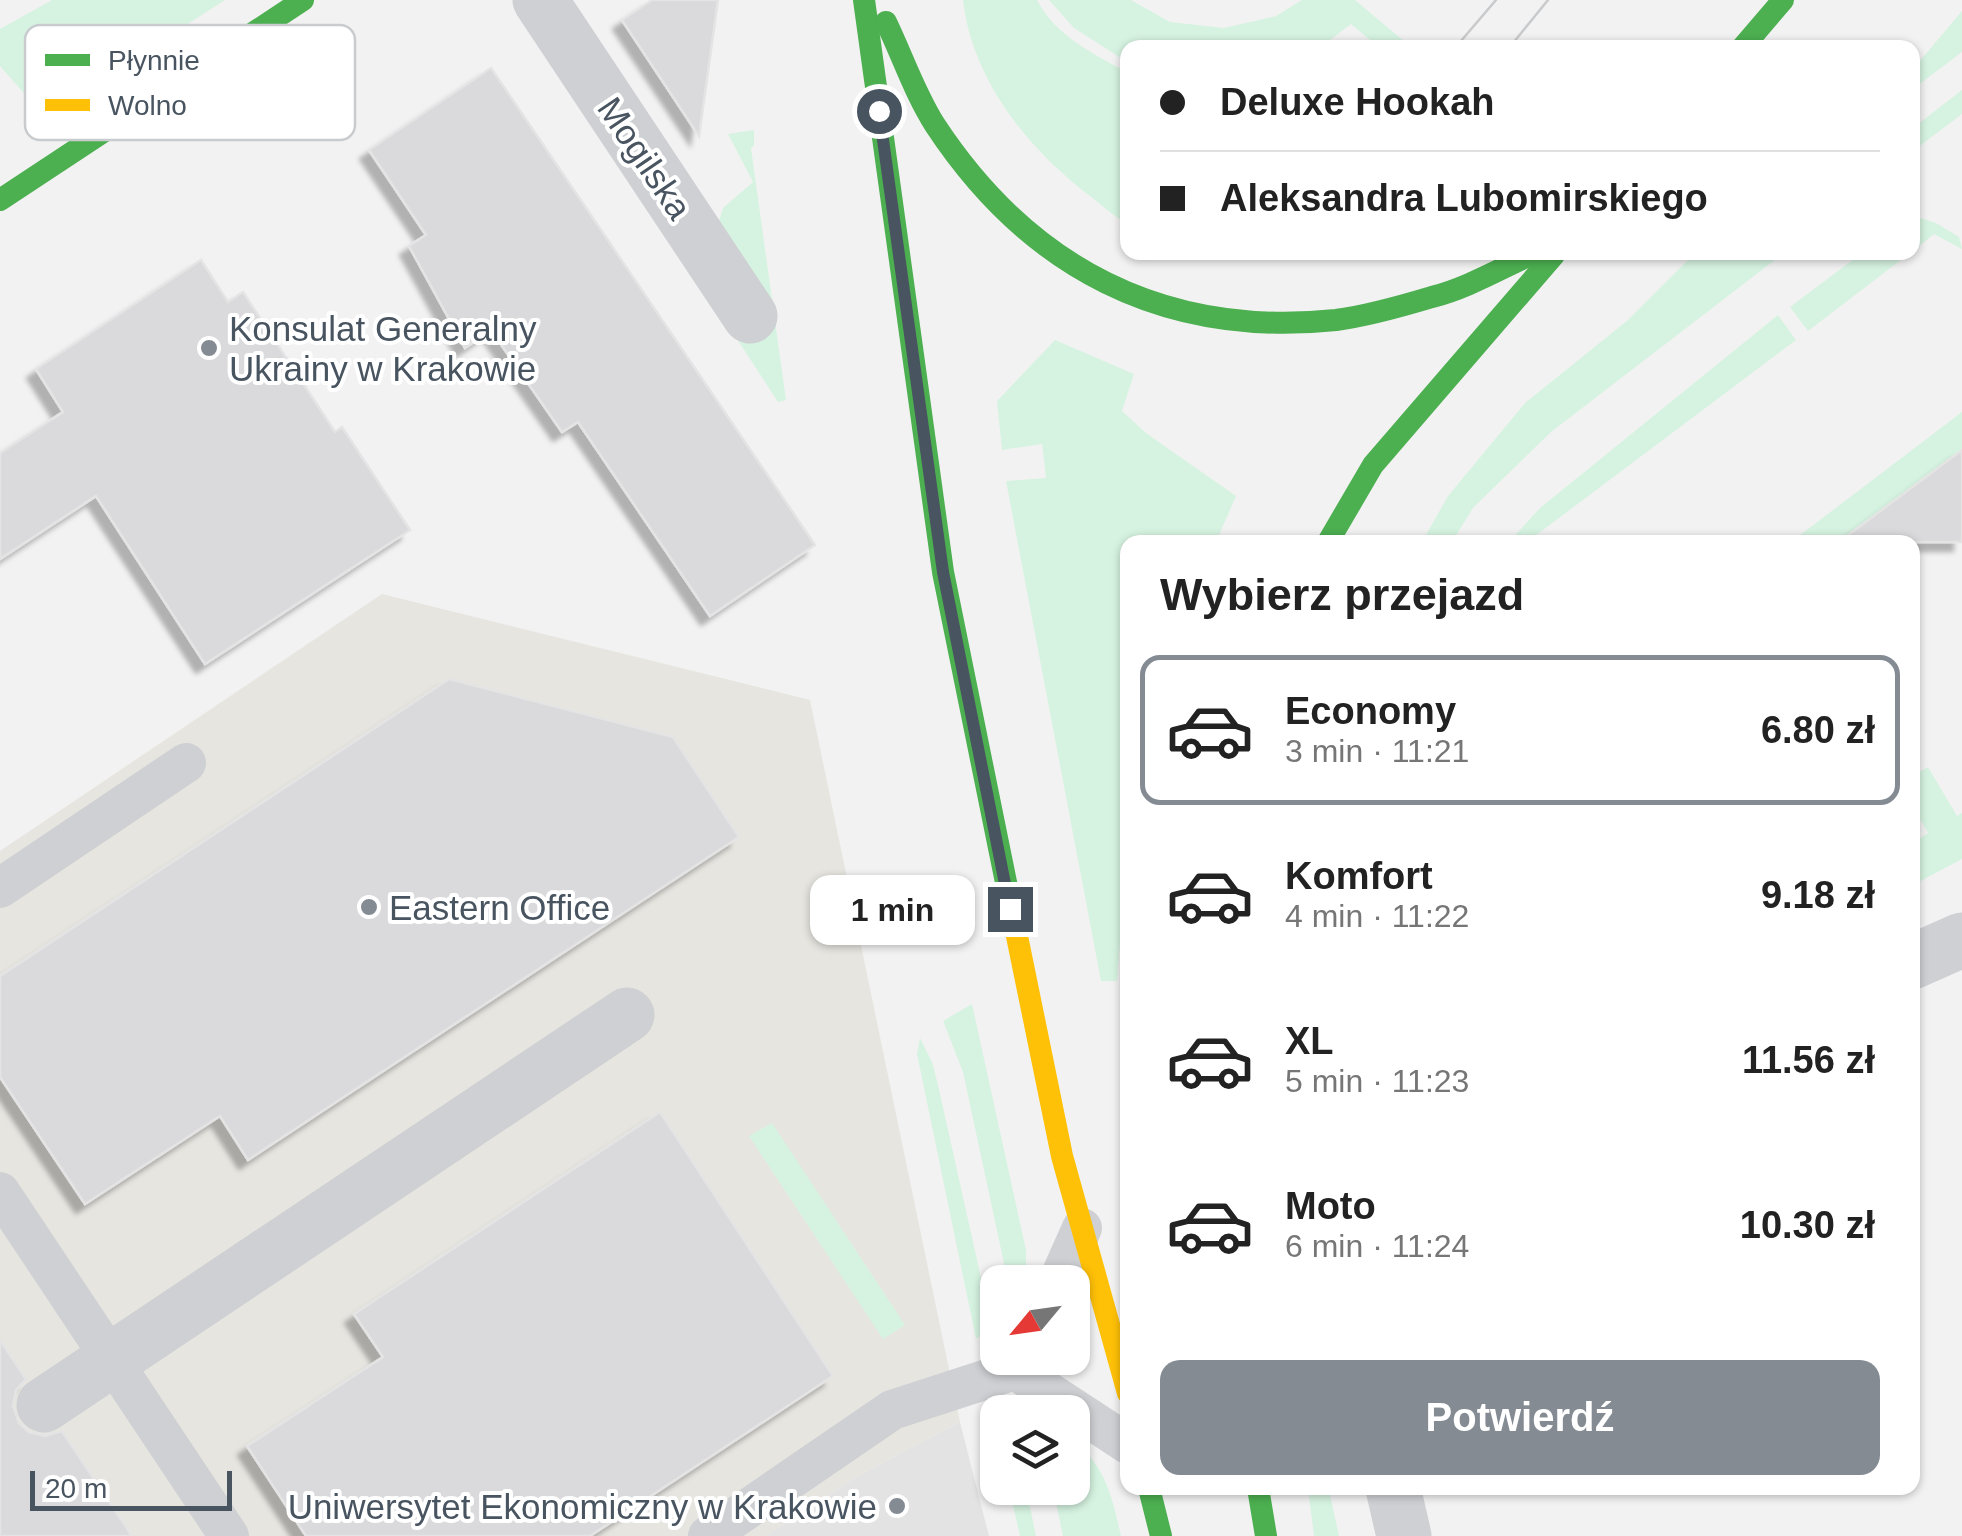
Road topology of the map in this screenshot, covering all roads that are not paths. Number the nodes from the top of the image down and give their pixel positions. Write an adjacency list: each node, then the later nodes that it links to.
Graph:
1 (304, 0): 6 (main road)
2 (540, 0): 12 (street, Mogilska)
3 (864, 0): 20 (main road)
4 (878, 0): 10 (main road)
5 (1783, 0): 7 (main road)
6 (266, 25)
7 (1749, 40)
8 (91, 140): 9 (main road)
9 (0, 200)
10 (1519, 260)
11 (1549, 260): 13 (main road)
12 (750, 316)
13 (1332, 535)
14 (186, 763): 15 (lane)
15 (0, 888)
16 (1962, 940): 17 (street)
17 (1920, 958)
18 (627, 1015): 22 (street)
19 (0, 1192): 22 (lane)
20 (1082, 1228): 21 (lane); 23 (main road)
21 (1066, 1265)
22 (112, 1360): 26 (street); 31 (lane)
23 (1120, 1364)
24 (988, 1375): 32 (lane)
25 (1033, 1375): 27 (lane)
26 (44, 1405)
27 (1120, 1438)
28 (1151, 1495): 33 (main road)
29 (1259, 1495): 34 (main road)
30 (1395, 1495): 35 (street)
31 (229, 1536)
32 (708, 1536)
33 (1160, 1536)
34 (1266, 1536)
35 (1404, 1536)

